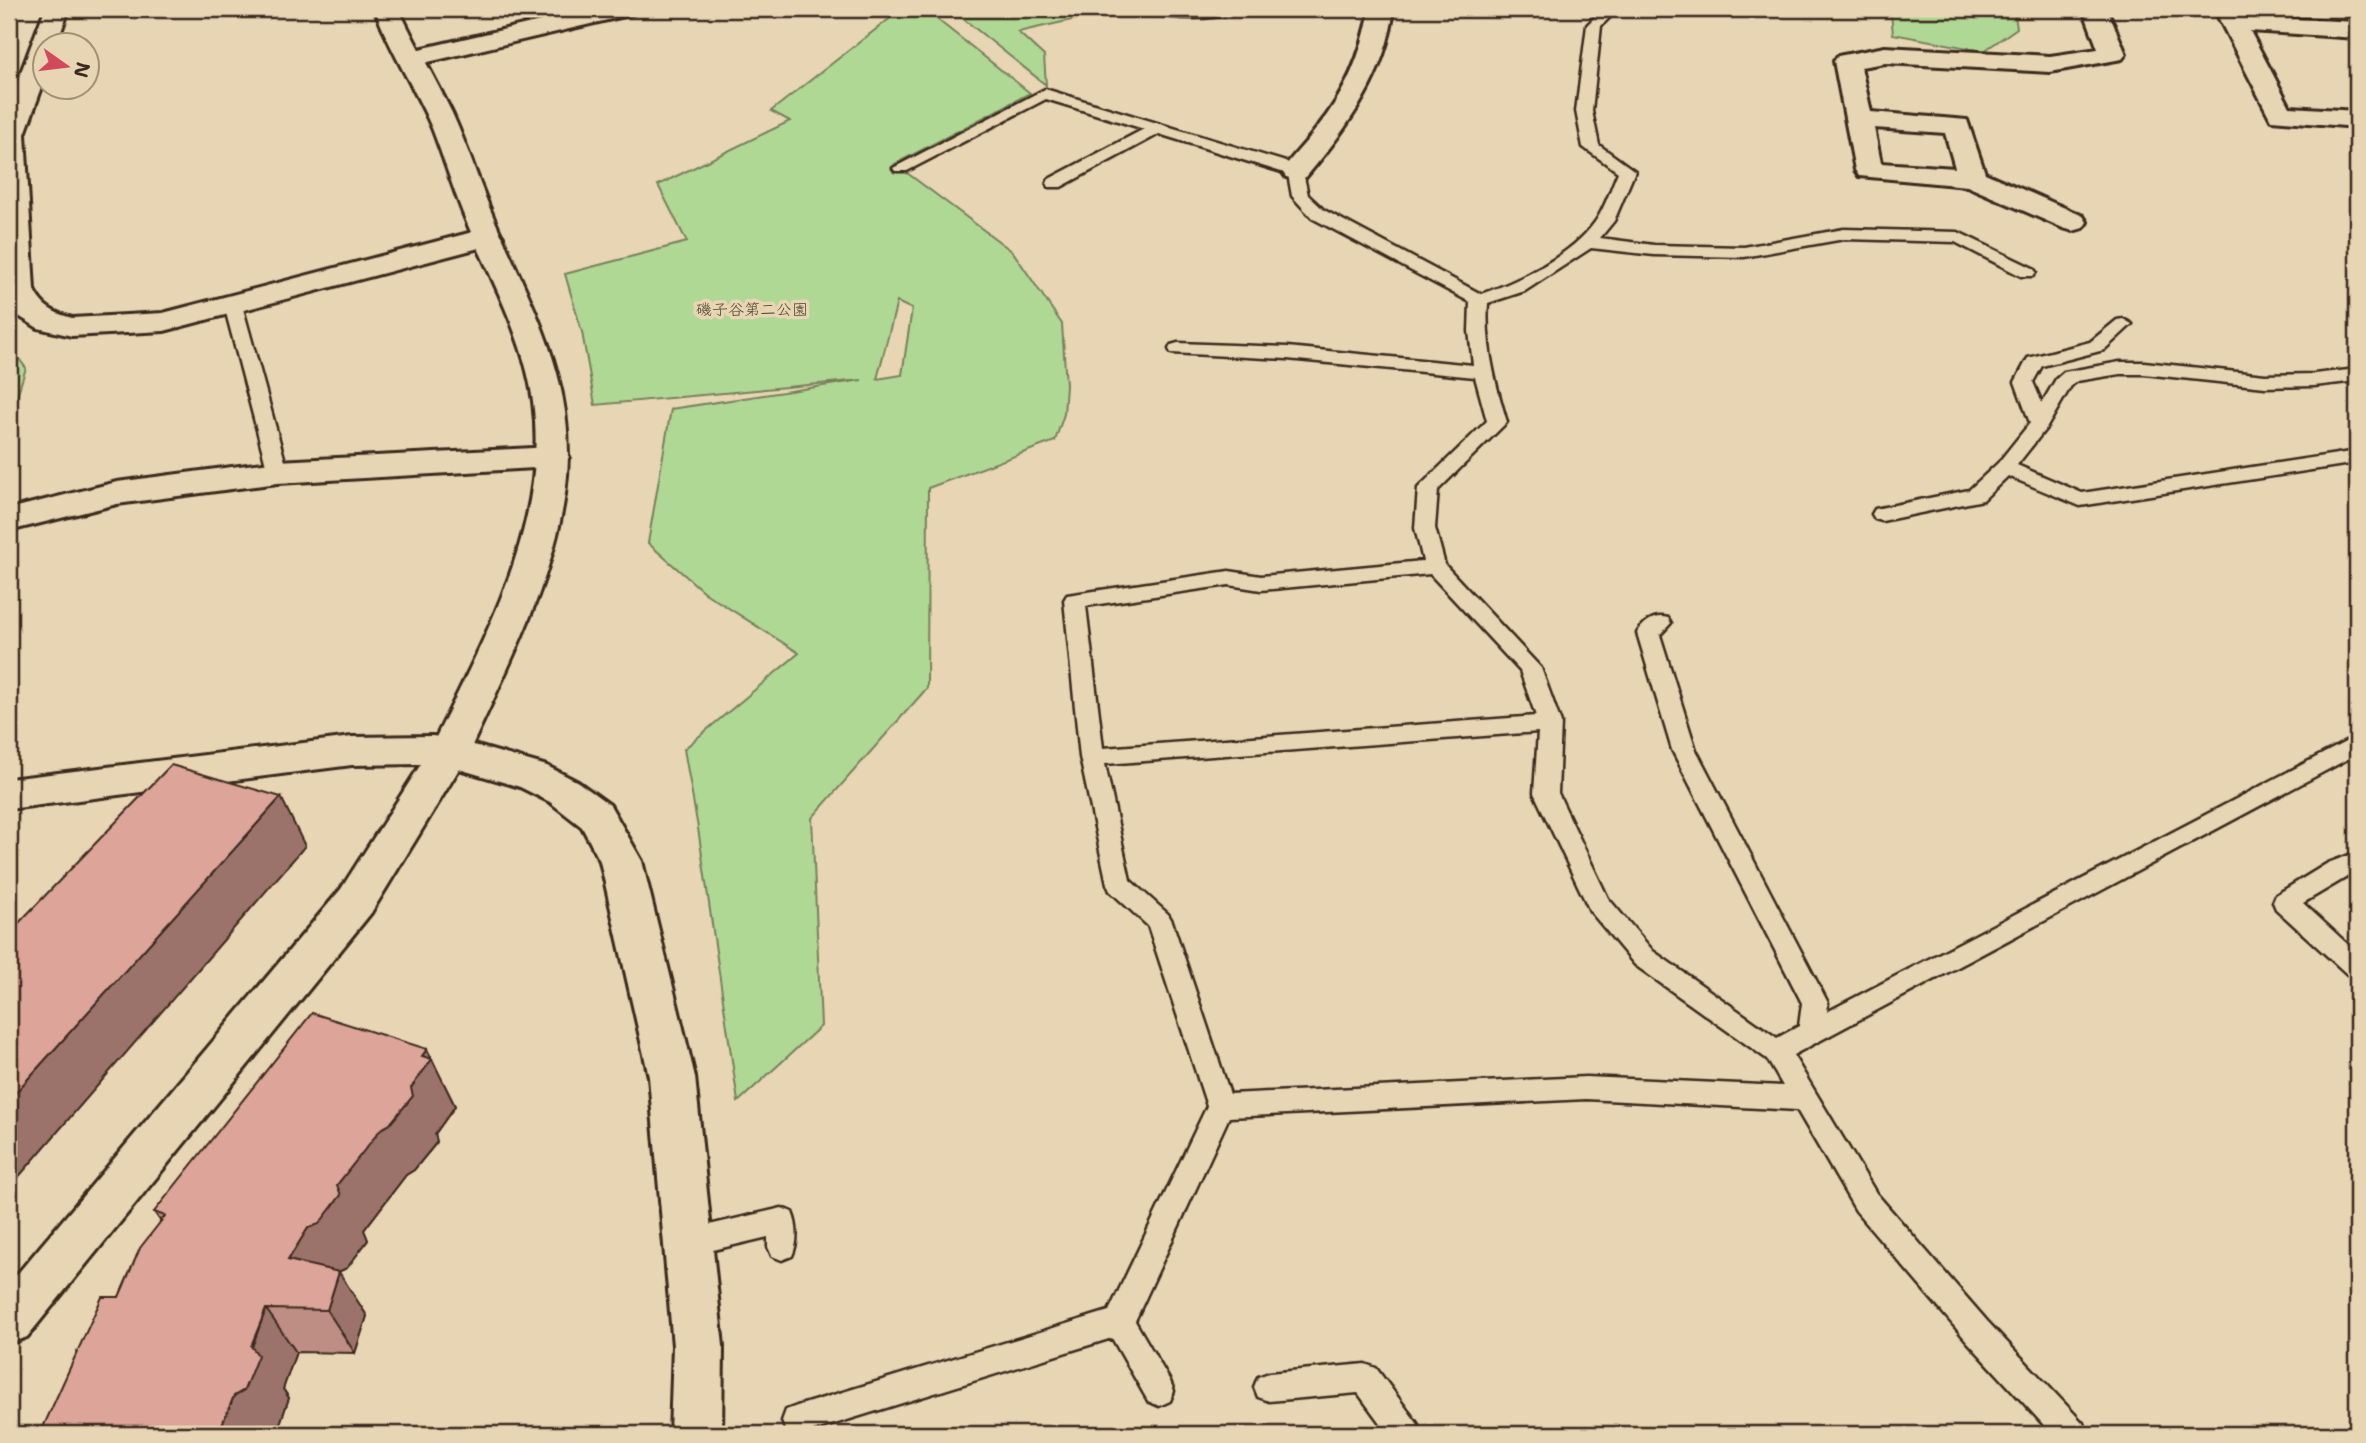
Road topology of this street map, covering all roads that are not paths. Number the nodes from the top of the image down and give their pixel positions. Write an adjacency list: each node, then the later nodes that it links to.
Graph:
1 (57, 9): 24 (street)
2 (387, 9): 11 (street)
3 (624, 9): 11 (street)
4 (1148, 9): 5 (lane)
5 (1237, 9)
6 (1382, 9): 16 (street)
7 (1611, 9): 21 (lane)
8 (2095, 9): 12 (street)
9 (2230, 16): 10 (street); 13 (street)
10 (2357, 30)
11 (411, 58): 20 (street)
12 (1859, 119): 17 (street); 17 (street)
13 (2357, 119)
14 (1157, 129): 15 (lane); 16 (lane); 18 (lane)
15 (901, 168)
16 (1296, 171): 23 (lane)
17 (1972, 178): 19 (street)
18 (1055, 183)
19 (2073, 222)
20 (488, 237): 24 (street); 30 (street)
21 (1588, 242): 22 (lane); 23 (lane)
22 (2027, 272)
23 (1479, 300): 27 (lane)
24 (233, 305): 33 (lane)
25 (2123, 324): 29 (lane)
26 (1178, 349): 27 (lane)
27 (1482, 372): 36 (lane)
28 (2357, 375): 29 (lane)
29 (2040, 424): 32 (lane)
30 (552, 457): 33 (street); 40 (street)
31 (2357, 457): 32 (lane)
32 (2005, 467): 34 (lane)
33 (278, 472): 35 (street)
34 (1882, 514)
35 (9, 520)
36 (1435, 567): 38 (lane); 41 (lane)
37 (1660, 623): 45 (lane)
38 (1550, 723): 41 (lane); 46 (lane)
39 (2357, 744): 45 (lane)
40 (449, 752): 42 (street); 49 (street); 51 (street)
41 (1092, 757): 48 (lane)
42 (9, 794)
43 (2357, 861): 44 (lane)
44 (2357, 968)
45 (1811, 1033): 46 (lane)
46 (1776, 1051): 47 (lane)
47 (1804, 1098): 48 (lane); 58 (lane)
48 (1221, 1106): 52 (lane)
49 (688, 1243): 50 (lane); 56 (street)
50 (782, 1247)
51 (9, 1321)
52 (1119, 1322): 54 (lane); 55 (lane)
53 (1269, 1387): 57 (lane)
54 (1159, 1391)
55 (797, 1421)
56 (696, 1434)
57 (1406, 1434)
58 (2071, 1434)

